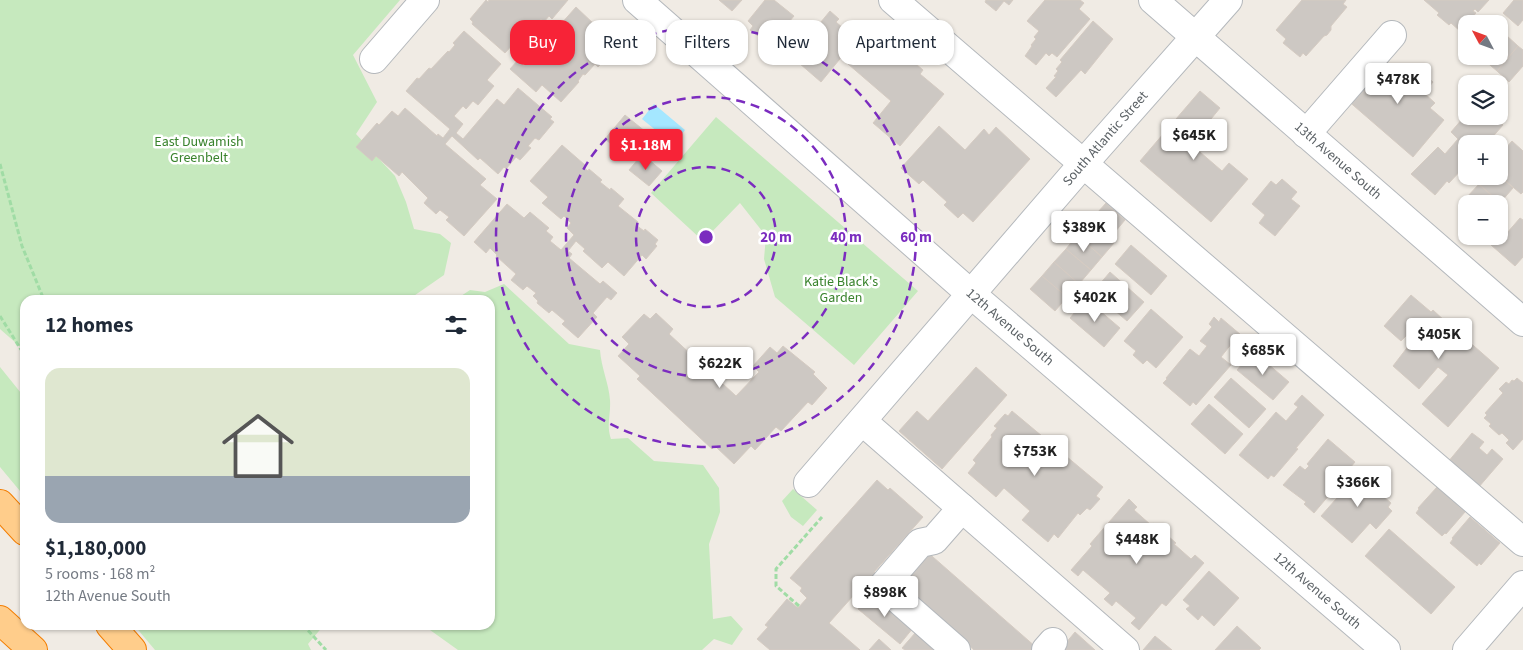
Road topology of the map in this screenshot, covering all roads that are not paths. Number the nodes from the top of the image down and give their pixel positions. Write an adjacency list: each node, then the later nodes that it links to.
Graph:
1 (425, 0): 8 (street)
2 (637, 0): 11 (street, 12th Avenue South)
3 (893, 0): 10 (street)
4 (1153, 0): 7 (street, 13th Avenue South)
5 (1228, 0): 7 (street, South Atlantic Street)
6 (1392, 35): 9 (street)
7 (1196, 37): 9 (street, 13th Avenue South); 10 (street, South Atlantic Street)
8 (374, 59)
9 (1306, 134): 12 (street, 13th Avenue South)
10 (1083, 164): 11 (street, South Atlantic Street); 18 (street)
11 (971, 294): 13 (street, South Atlantic Street); 26 (street, 12th Avenue South)
12 (1523, 322)
13 (862, 421): 14 (street, South Atlantic Street); 16 (street)
14 (808, 483)
15 (0, 504): 17 (highway)
16 (962, 508): 24 (street); 25 (street)
17 (20, 526)
18 (1523, 542)
19 (1523, 585): 27 (street)
20 (0, 620): 22 (highway)
21 (114, 630): 23 (highway)
22 (33, 650)
23 (132, 650)
24 (956, 650)
25 (1125, 650)
26 (1386, 650)
27 (1467, 650)

